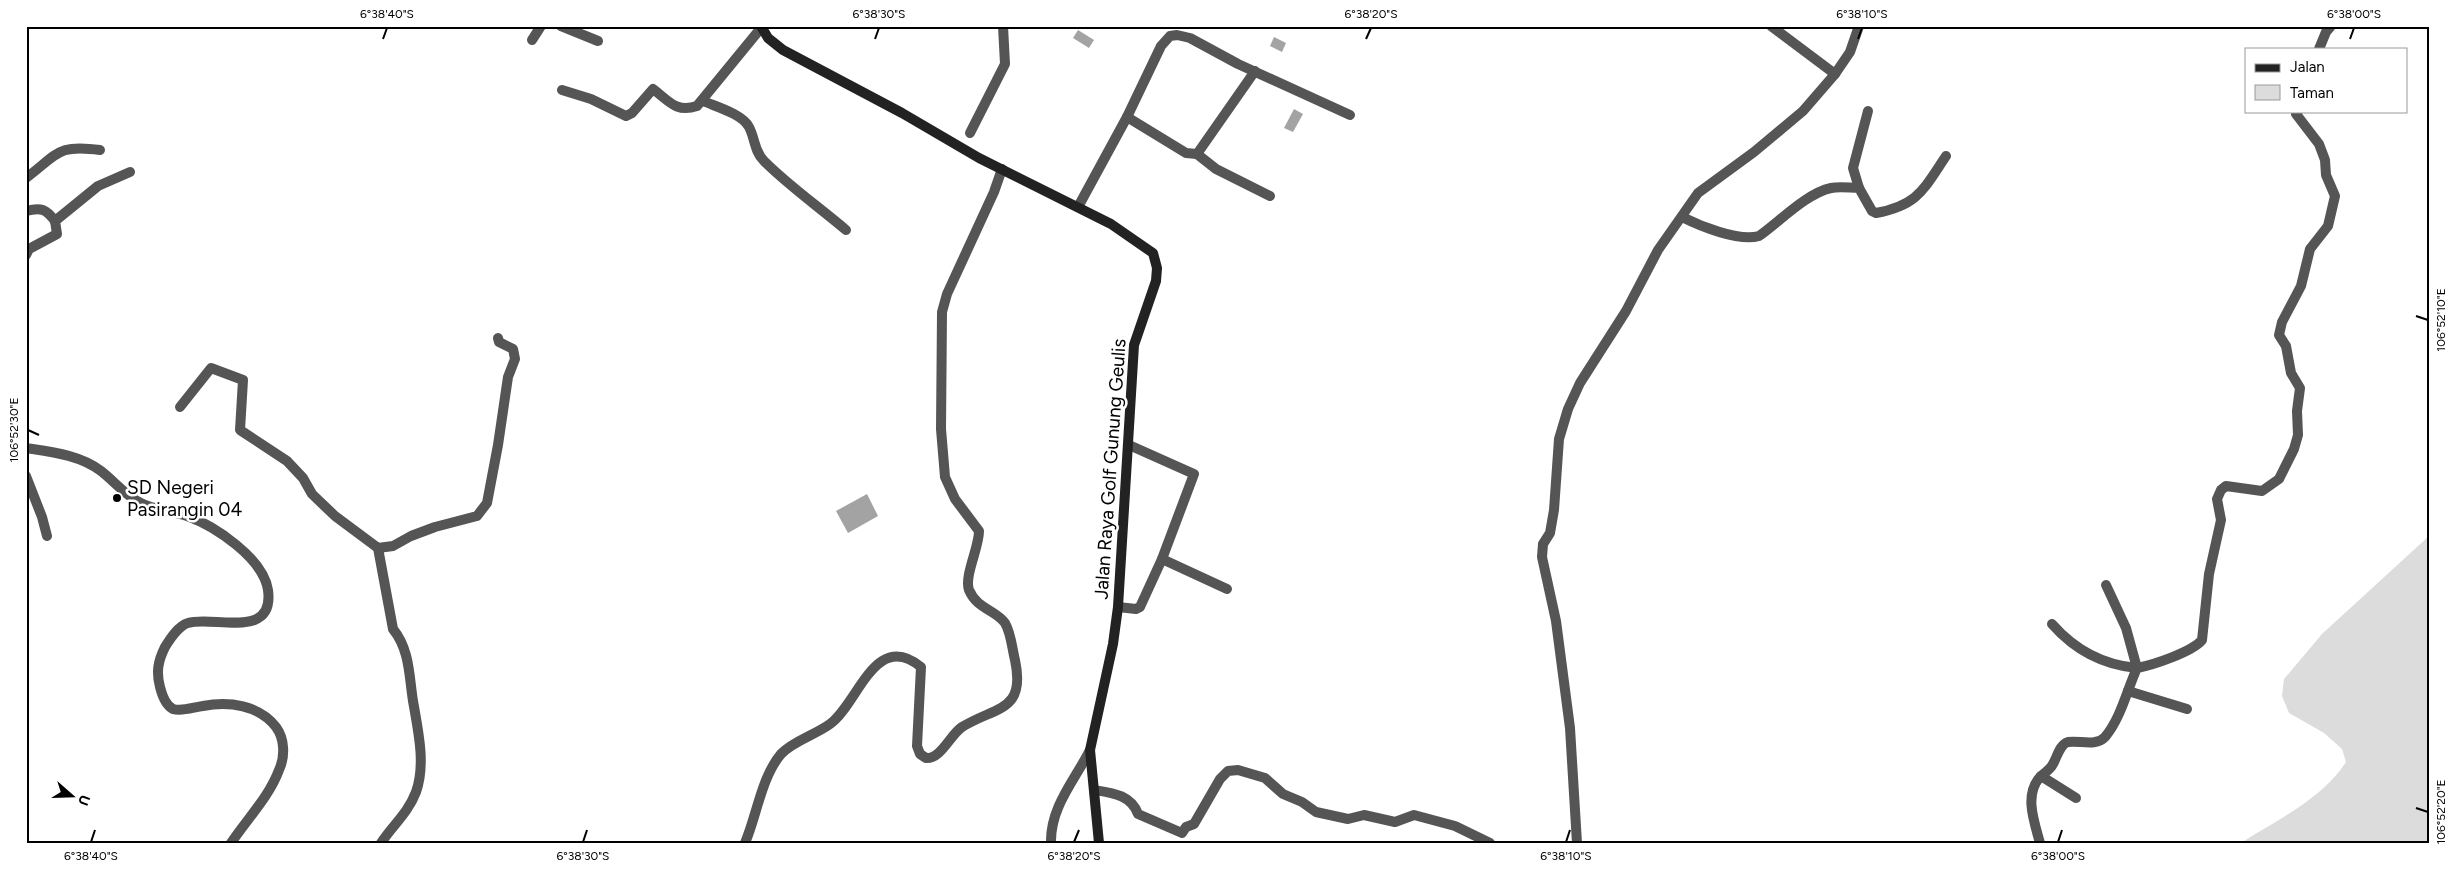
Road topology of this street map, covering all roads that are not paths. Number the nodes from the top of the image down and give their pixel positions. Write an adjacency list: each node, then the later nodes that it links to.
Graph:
1 (541, 26): 8 (street)
2 (561, 26): 9 (street)
3 (1003, 26): 19 (street)
4 (1771, 26): 12 (street)
5 (1859, 26): 12 (street)
6 (2332, 26): 10 (street)
7 (761, 27): 14 (street); 23 (main road, Jalan Raya Golf Gunung Geulis)
8 (532, 40)
9 (598, 41)
10 (2319, 48)
11 (1254, 71): 17 (street); 18 (street); 21 (street)
12 (1835, 74): 30 (street)
13 (562, 90): 14 (street)
14 (703, 101): 32 (street)
15 (1868, 111): 26 (street)
16 (2297, 112): 46 (street)
17 (1350, 115)
18 (1128, 118): 21 (street); 28 (street)
19 (970, 133)
20 (100, 150): 25 (street)
21 (1197, 154): 27 (street)
22 (1946, 156): 26 (street)
23 (1002, 169): 28 (main road, Jalan Raya Golf Gunung Geulis); 55 (street)
24 (130, 172): 31 (street)
25 (26, 178)
26 (1859, 188): 30 (street)
27 (1270, 196)
28 (1078, 207): 36 (main road, Jalan Raya Golf Gunung Geulis)
29 (26, 210): 31 (street)
30 (1682, 218): 59 (street)
31 (55, 221): 33 (street)
32 (846, 230)
33 (26, 255)
34 (498, 338): 40 (street)
35 (180, 407): 40 (street)
36 (1129, 445): 41 (street); 44 (main road, Jalan Raya Golf Gunung Geulis)
37 (26, 449): 53 (street)
38 (26, 476): 39 (street)
39 (47, 536)
40 (378, 548): 54 (street)
41 (1162, 559): 43 (street); 44 (street)
42 (2106, 585): 46 (street)
43 (1227, 589)
44 (1118, 607): 49 (main road, Jalan Raya Golf Gunung Geulis)
45 (2052, 624): 46 (street)
46 (2137, 668): 47 (street)
47 (2128, 691): 48 (street); 50 (street)
48 (2187, 709)
49 (1090, 750): 51 (main road, Jalan Raya Golf Gunung Geulis); 56 (street)
50 (2041, 776): 52 (street); 60 (street)
51 (1094, 790): 57 (main road, Jalan Raya Golf Gunung Geulis); 58 (street)
52 (2076, 798)
53 (231, 843)
54 (381, 843)
55 (745, 843)
56 (1050, 843)
57 (1099, 843)
58 (1490, 843)
59 (1577, 843)
60 (2040, 843)

